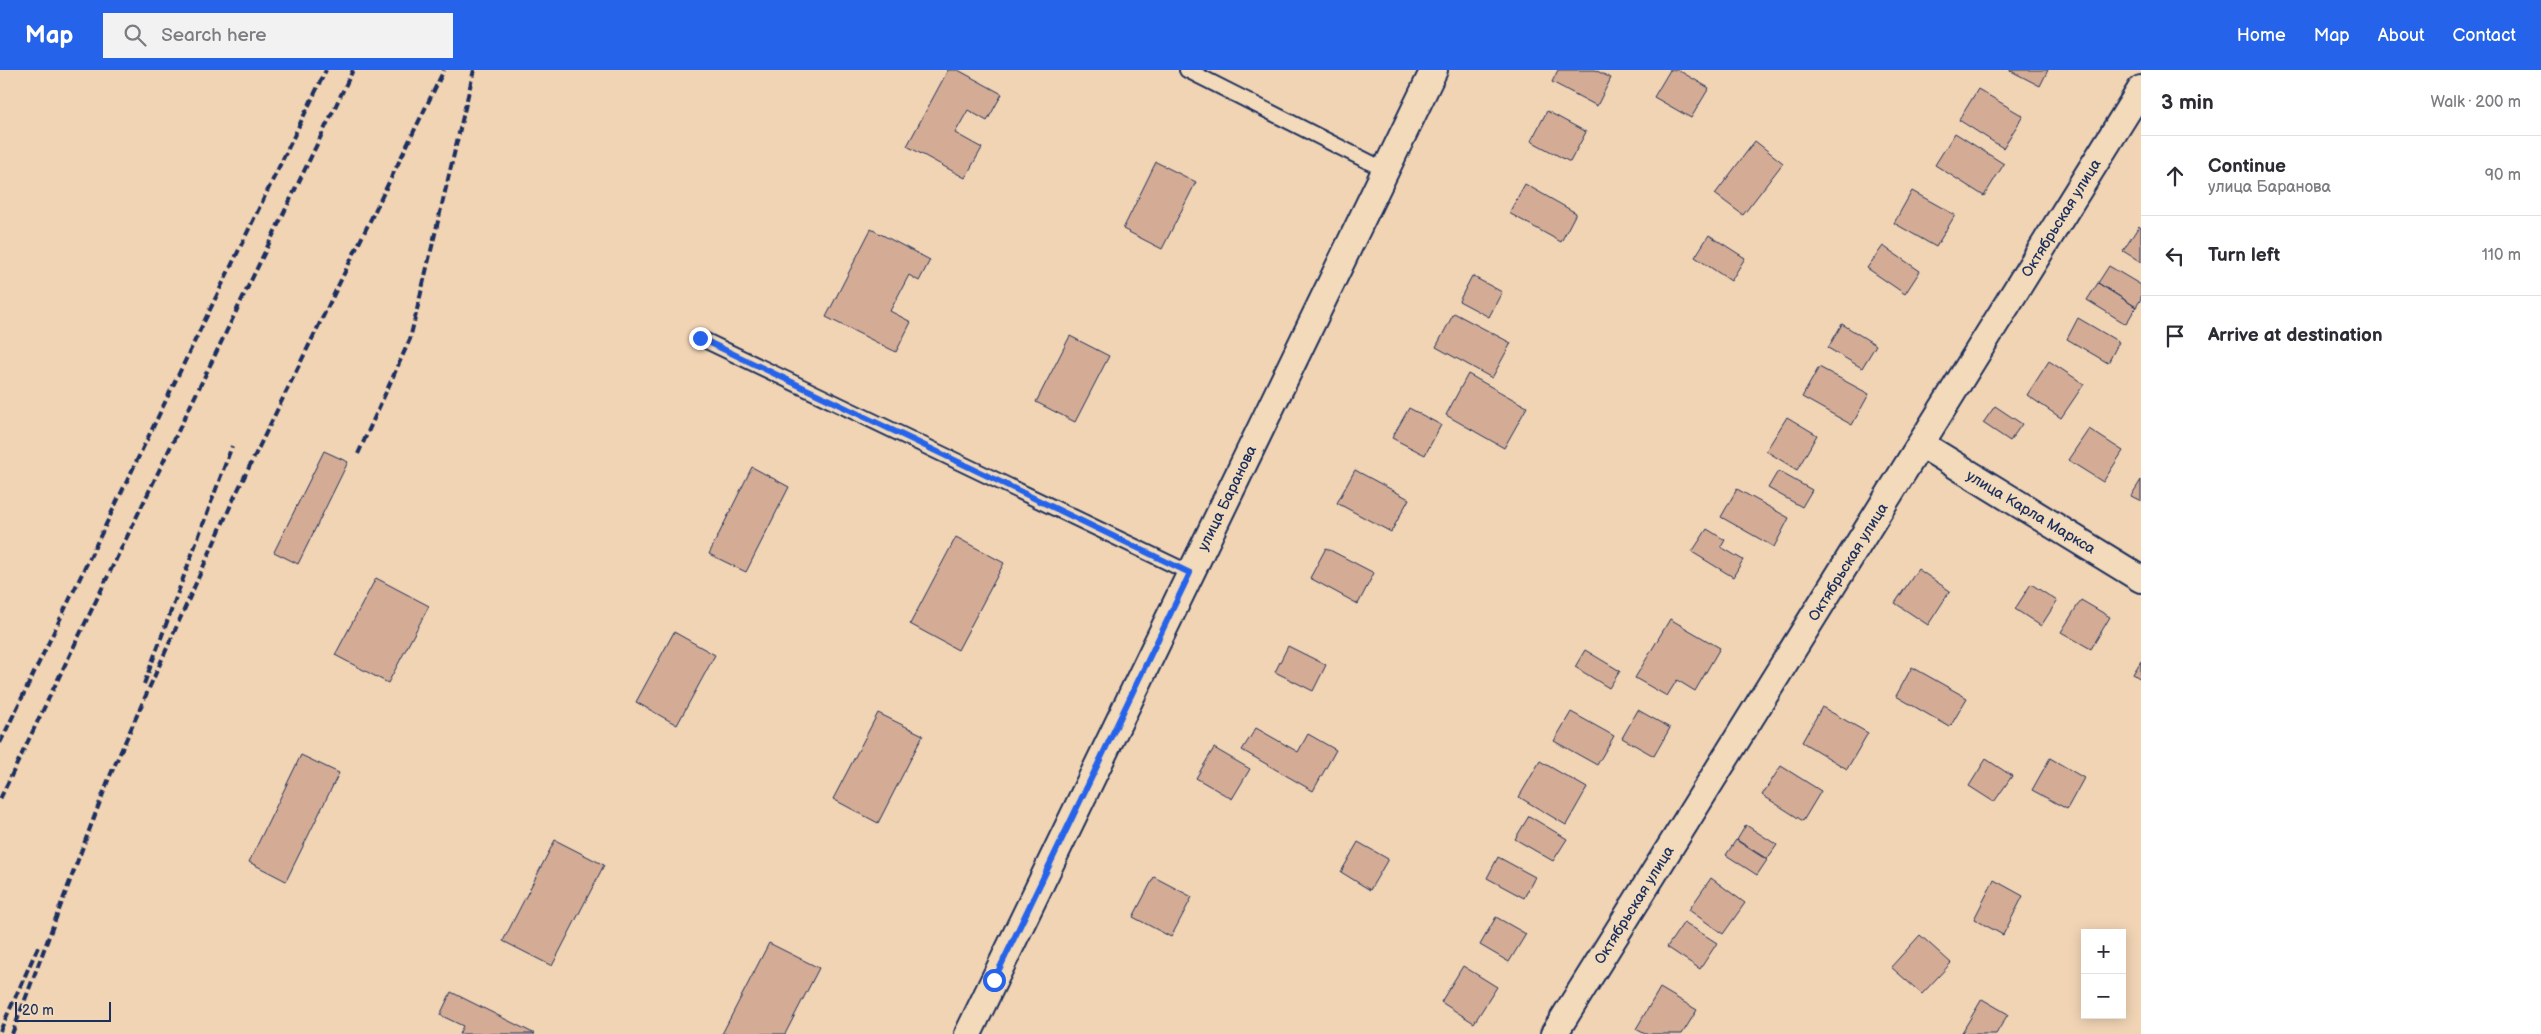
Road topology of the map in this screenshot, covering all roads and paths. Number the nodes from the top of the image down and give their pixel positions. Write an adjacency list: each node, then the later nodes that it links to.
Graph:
1 (1188, 70): 4 (lane)
2 (1434, 70): 4 (street, улица Баранова)
3 (2141, 89): 6 (street, Октябрьская улица)
4 (1385, 170): 7 (street, улица Баранова)
5 (700, 338): 7 (lane)
6 (1921, 444): 8 (street, улица Карла Маркса); 10 (street, Октябрьская улица)
7 (1190, 573): 9 (street, улица Баранова)
8 (2141, 579)
9 (968, 1034)
10 (1554, 1034)

